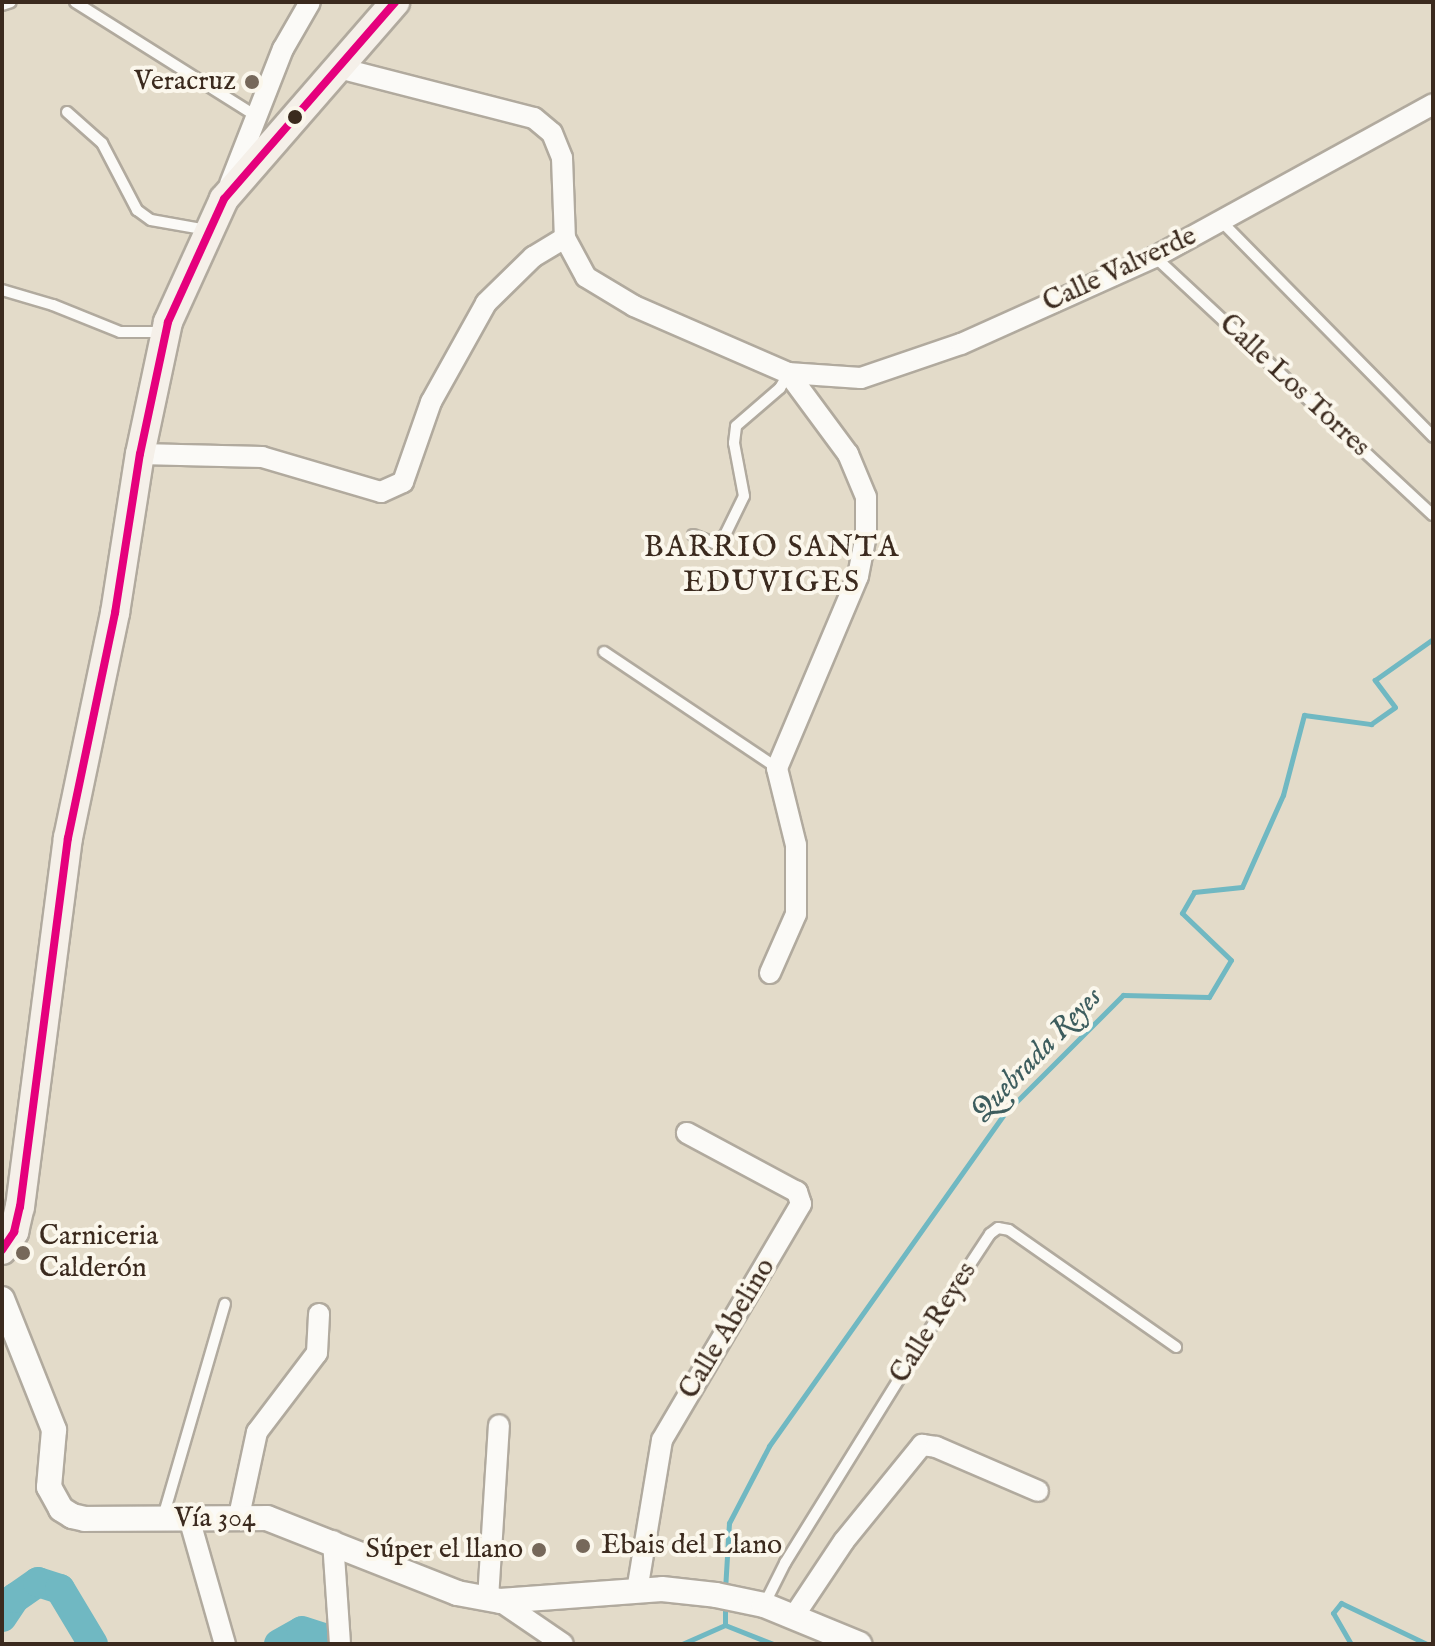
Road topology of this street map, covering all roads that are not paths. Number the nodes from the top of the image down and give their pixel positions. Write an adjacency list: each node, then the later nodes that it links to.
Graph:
1 (11, 2): 5 (lane)
2 (75, 2): 9 (lane)
3 (310, 2): 9 (street)
4 (395, 2): 6 (main road)
5 (2, 5)
6 (339, 68): 10 (main road); 13 (street, Calle Valverde)
7 (1433, 104): 11 (street, Calle Valverde)
8 (67, 112): 12 (lane)
9 (256, 116): 10 (street)
10 (224, 199): 12 (main road)
11 (1221, 221): 14 (street, Calle Valverde); 18 (lane)
12 (210, 230): 16 (main road)
13 (565, 238): 17 (street, Calle Valverde); 19 (street)
14 (1155, 257): 17 (street, Calle Valverde); 20 (lane, Calle Los Torres)
15 (2, 290): 16 (lane)
16 (166, 332): 19 (main road)
17 (788, 373): 21 (lane); 23 (street)
18 (1433, 437)
19 (140, 454): 26 (main road)
20 (1433, 515)
21 (693, 535)
22 (604, 652): 23 (lane)
23 (777, 768): 24 (street)
24 (770, 973)
25 (687, 1133): 37 (street, Calle Abelino)
26 (2, 1250)
27 (2, 1299): 35 (street, Vía 304)
28 (225, 1304): 35 (lane)
29 (319, 1314): 33 (street)
30 (1176, 1347): 39 (lane, Calle Reyes)
31 (499, 1425): 38 (street)
32 (1038, 1491): 40 (street)
33 (239, 1516): 34 (street, Vía 304); 36 (street, Vía 304)
34 (189, 1518): 35 (street, Vía 304); 41 (street)
35 (163, 1519)
36 (333, 1541): 38 (street, Vía 304); 42 (street)
37 (637, 1591): 38 (street, Vía 304); 39 (street, Vía 304)
38 (494, 1600): 43 (street)
39 (764, 1605): 40 (street, Vía 304)
40 (794, 1616): 44 (street, Vía 304)
41 (225, 1644)
42 (340, 1644)
43 (563, 1644)
44 (859, 1644)

